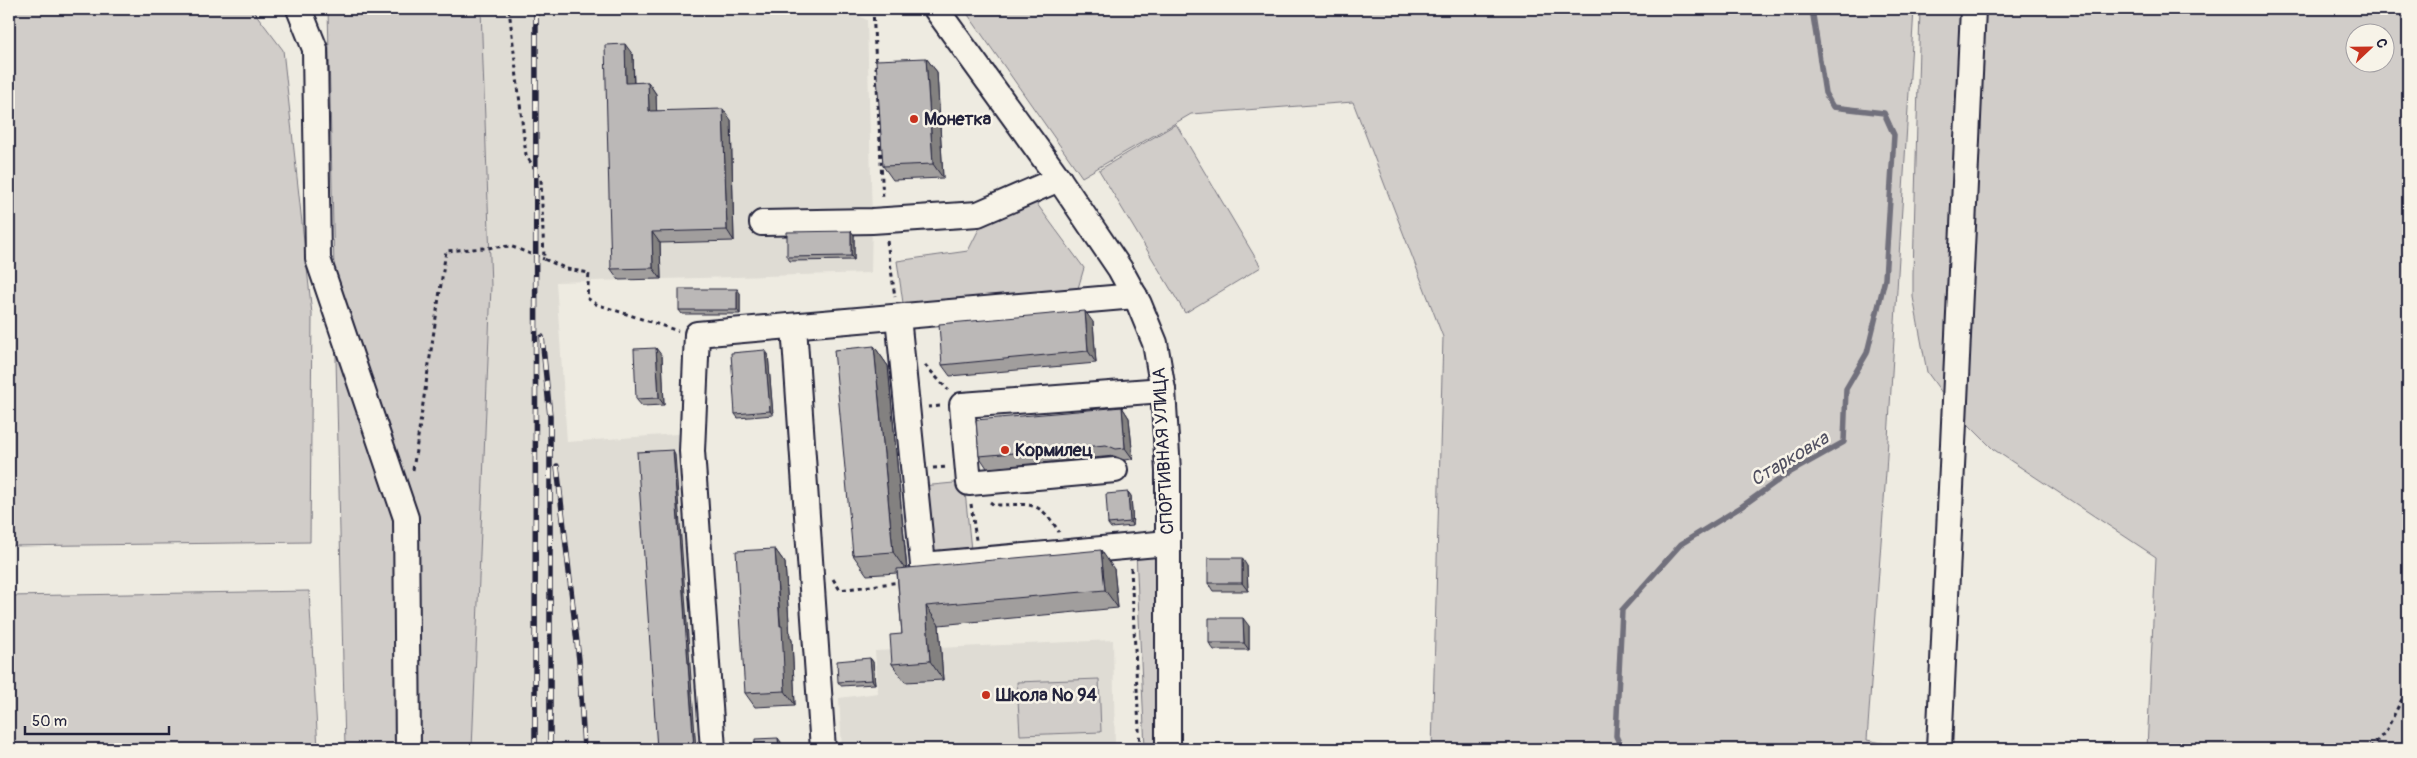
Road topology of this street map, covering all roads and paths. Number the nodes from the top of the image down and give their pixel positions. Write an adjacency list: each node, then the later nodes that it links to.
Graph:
1 (299, 9): 28 (street)
2 (508, 9): 9 (path)
3 (873, 9): 7 (path)
4 (936, 9): 6 (street, СПОРТИВНАЯ УЛИЦА)
5 (1974, 9): 33 (street)
6 (1059, 180): 7 (street); 10 (street, СПОРТИВНАЯ УЛИЦА)
7 (884, 220): 8 (street); 12 (path)
8 (762, 223)
9 (544, 259): 13 (path); 20 (path)
10 (1135, 296): 12 (street); 14 (street, СПОРТИВНАЯ УЛИЦА)
11 (794, 326): 12 (street); 13 (street); 30 (street)
12 (900, 328): 15 (path); 16 (street)
13 (697, 334): 29 (street)
14 (1163, 390): 15 (street); 21 (street, СПОРТИВНАЯ УЛИЦА)
15 (962, 405): 16 (path); 19 (street)
16 (908, 408): 17 (street)
17 (914, 470): 19 (path); 25 (street)
18 (1115, 470): 19 (street)
19 (968, 474): 23 (path); 24 (path)
20 (412, 479)
21 (1168, 543): 22 (street); 32 (street, СПОРТИВНАЯ УЛИЦА)
22 (1130, 546): 23 (street); 31 (path)
23 (1070, 552): 24 (street)
24 (978, 560): 25 (street)
25 (923, 565): 26 (path)
26 (830, 573)
27 (2408, 687): 34 (path)
28 (408, 749)
29 (713, 749)
30 (823, 749)
31 (1140, 749)
32 (1168, 749)
33 (1939, 749)
34 (2370, 749)

